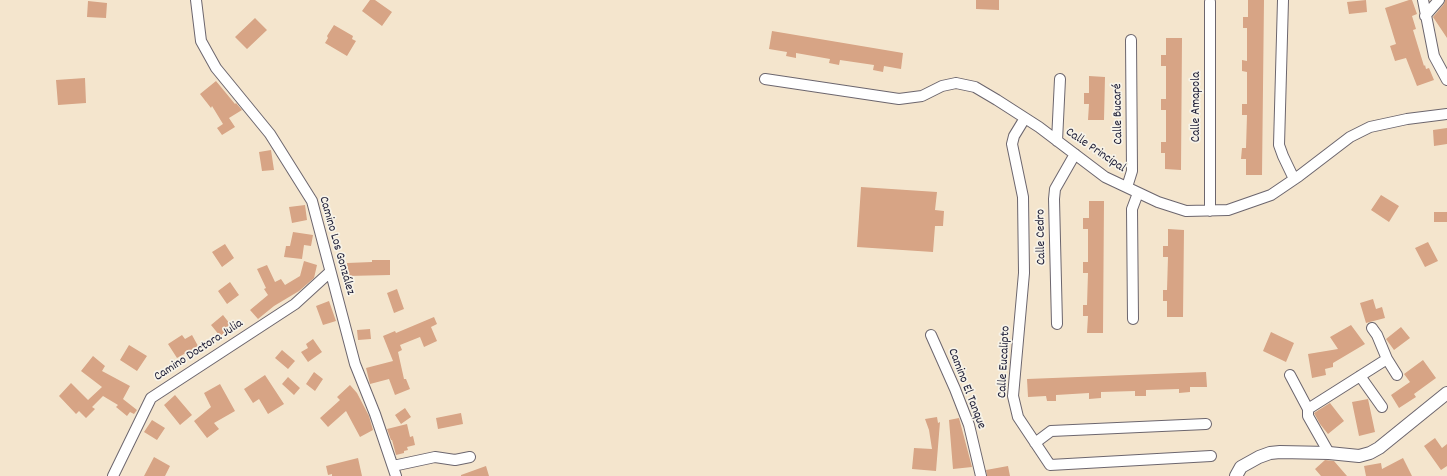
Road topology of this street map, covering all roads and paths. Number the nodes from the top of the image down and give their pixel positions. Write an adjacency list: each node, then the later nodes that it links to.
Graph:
1 (196, 0): 19 (street, Camino Los González)
2 (1283, 0): 15 (street)
3 (1423, 0): 6 (street)
4 (1439, 0): 6 (street)
5 (1210, 2): 18 (street, Calle Amapola)
6 (1426, 16): 10 (street)
7 (1131, 40): 16 (street, Calle Bucaré)
8 (765, 79): 12 (street, Calle Principal)
9 (1060, 79): 13 (street)
10 (1447, 80)
11 (1447, 114): 15 (street, Calle Principal)
12 (1025, 118): 13 (street, Calle Principal); 32 (street, Calle Eucalipto)
13 (1057, 141): 14 (street, Calle Principal)
14 (1075, 154): 16 (street, Calle Principal); 21 (street, Calle Cedro)
15 (1294, 179): 18 (street, Calle Principal)
16 (1126, 187): 17 (street, Calle Principal)
17 (1138, 193): 18 (street, Calle Principal); 20 (street)
18 (1210, 211)
19 (330, 272): 36 (street, Camino Los González); 37 (street, Camino Doctora Julia)
20 (1134, 319)
21 (1057, 324)
22 (1372, 328): 24 (street)
23 (931, 335): 38 (street, Camino El Tanque)
24 (1387, 359): 26 (street); 27 (street)
25 (1290, 375): 30 (street)
26 (1397, 375)
27 (1360, 376): 29 (street); 30 (street)
28 (1447, 393): 33 (street)
29 (1382, 407)
30 (1308, 409): 33 (street)
31 (1206, 424): 32 (street)
32 (1035, 444): 34 (street, Calle Eucalipto)
33 (1329, 453): 39 (street)
34 (1211, 456)
35 (470, 457): 36 (street)
36 (394, 471)
37 (113, 476)
38 (981, 476)
39 (1236, 476)

